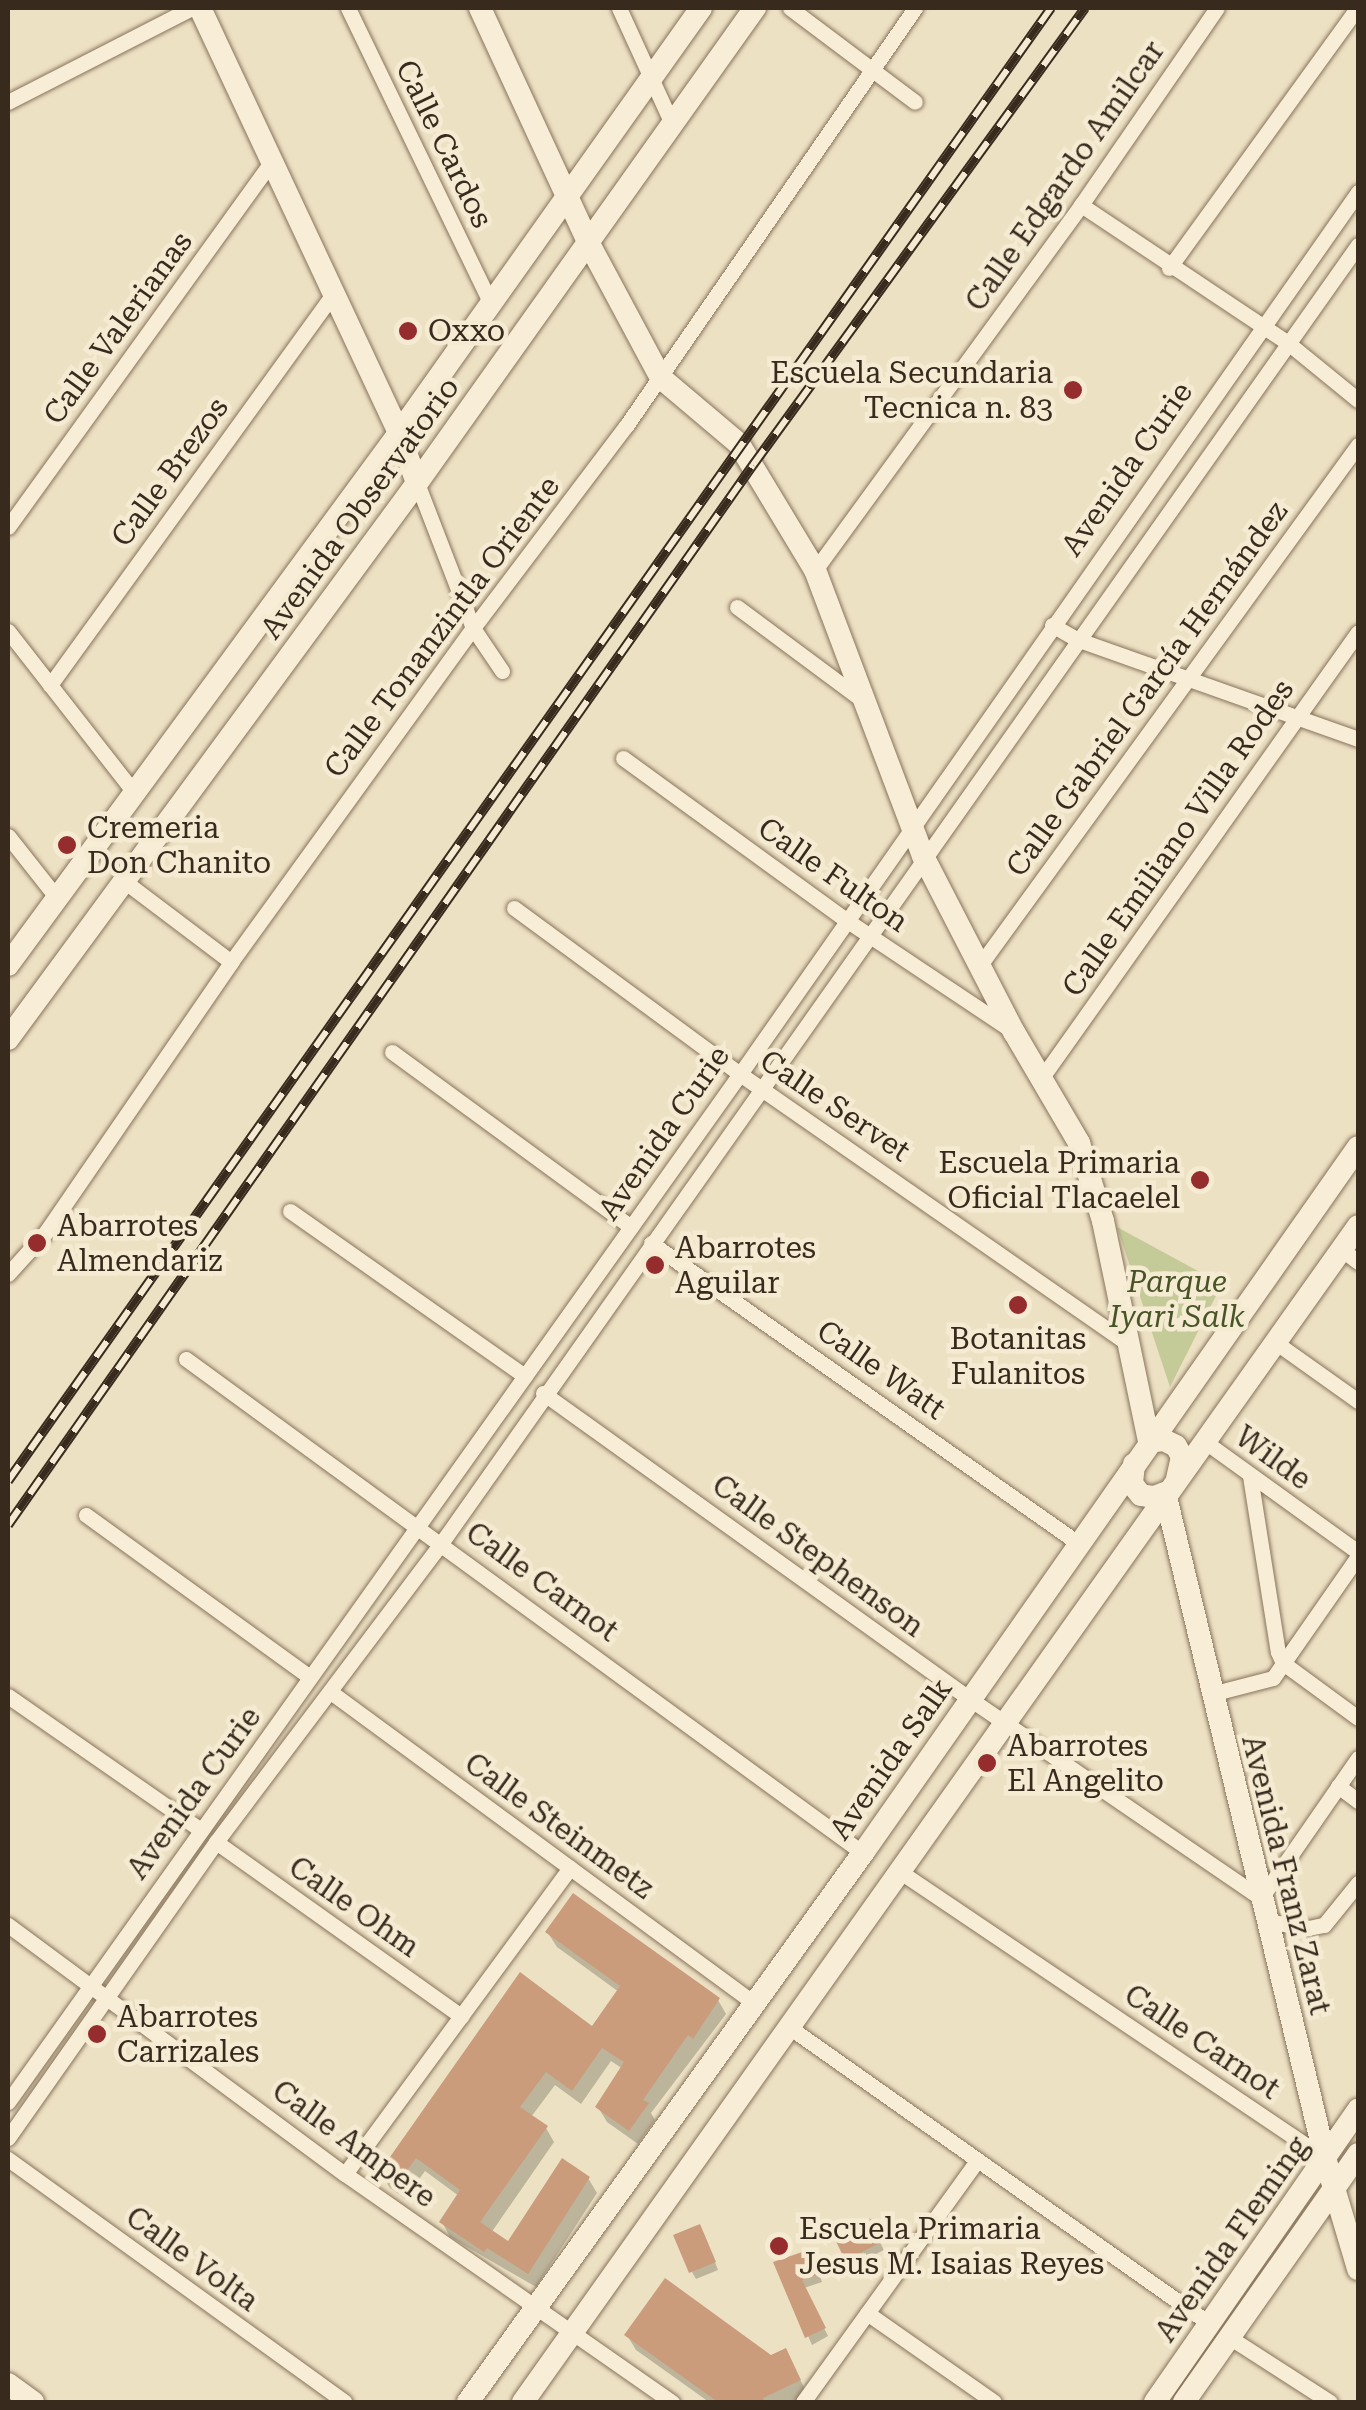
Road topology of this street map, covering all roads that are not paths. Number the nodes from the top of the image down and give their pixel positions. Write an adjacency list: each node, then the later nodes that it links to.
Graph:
1 (192, 8): 14 (street)
2 (200, 8): 17 (main road)
3 (348, 8): 25 (street, Calle Cardos)
4 (480, 8): 19 (main road)
5 (619, 8): 13 (street)
6 (701, 8): 13 (main road, Avenida Observatorio)
7 (754, 8): 16 (main road, Avenida Observatorio)
8 (790, 8): 12 (street)
9 (915, 8): 12 (street, Calle Tonanzintla Oriente)
10 (1217, 8): 20 (street, Calle Edgardo Amilcar)
11 (1357, 8): 23 (street)
12 (872, 68): 15 (street); 28 (street, Calle Tonanzintla Oriente)
13 (652, 77): 16 (street); 19 (main road, Avenida Observatorio)
14 (8, 102)
15 (915, 102)
16 (672, 124): 21 (main road, Avenida Observatorio)
17 (272, 161): 24 (main road); 33 (street, Calle Valerianas)
18 (1358, 192): 26 (street, Avenida Curie)
19 (568, 195): 21 (main road); 25 (main road, Avenida Observatorio)
20 (1081, 205): 23 (street); 34 (street, Calle Edgardo Amilcar)
21 (588, 242): 28 (main road); 32 (main road, Avenida Observatorio)
22 (1358, 245): 27 (street, Avenida Curie)
23 (1169, 268): 26 (street)
24 (334, 292): 30 (main road); 43 (street, Calle Brezos)
25 (491, 304): 30 (main road, Avenida Observatorio)
26 (1260, 327): 27 (street); 36 (street, Avenida Curie)
27 (1288, 343): 29 (street); 40 (street, Avenida Curie)
28 (661, 378): 34 (main road); 37 (street, Calle Tonanzintla Oriente)
29 (1358, 400)
30 (400, 433): 32 (main road); 48 (main road, Avenida Observatorio)
31 (1358, 445): 42 (street, Calle Gabriel García Hernández)
32 (416, 483): 37 (street); 52 (main road, Avenida Observatorio)
33 (8, 527)
34 (814, 570): 44 (main road)
35 (737, 607): 44 (street)
36 (1052, 625): 40 (street); 49 (street, Avenida Curie)
37 (473, 628): 41 (street); 58 (street, Calle Tonanzintla Oriente)
38 (8, 631): 43 (street)
39 (1358, 632): 45 (street, Calle Emiliano Villa Rodes)
40 (1076, 639): 42 (street); 51 (street, Avenida Curie)
41 (502, 671)
42 (1190, 679): 45 (street); 59 (street, Calle Gabriel García Hernández)
43 (50, 685): 48 (street)
44 (870, 706): 49 (main road)
45 (1296, 720): 46 (street); 65 (street, Calle Emiliano Villa Rodes)
46 (1358, 739)
47 (623, 758): 55 (street, Calle Fulton)
48 (134, 792): 53 (main road, Avenida Observatorio)
49 (913, 822): 51 (main road); 55 (street, Avenida Curie)
50 (8, 836): 53 (street)
51 (923, 856): 56 (street, Avenida Curie); 59 (main road)
52 (124, 882): 58 (street); 60 (main road, Avenida Observatorio)
53 (56, 898): 57 (main road, Avenida Observatorio)
54 (514, 908): 64 (street, Calle Servet)
55 (846, 920): 56 (street, Calle Fulton); 64 (street, Avenida Curie)
56 (867, 935): 61 (street, Calle Fulton); 66 (street, Avenida Curie)
57 (14, 956): 60 (main road)
58 (231, 962): 73 (street, Calle Tonanzintla Oriente)
59 (980, 965): 61 (main road)
60 (55, 974): 62 (main road, Avenida Observatorio)
61 (1014, 1032): 65 (main road)
62 (8, 1039)
63 (392, 1052): 70 (street)
64 (740, 1074): 66 (street, Calle Servet); 70 (street, Avenida Curie)
65 (1044, 1076): 75 (main road)
66 (763, 1088): 71 (street, Avenida Curie); 75 (street, Calle Servet)
67 (1358, 1147): 80 (main road, Avenida Salk)
68 (290, 1211): 77 (street)
69 (1358, 1226): 72 (main road)
70 (631, 1227): 77 (street, Avenida Curie)
71 (651, 1242): 78 (street, Avenida Curie); 88 (street, Calle Watt)
72 (1350, 1256): 74 (main road)
73 (8, 1274)
74 (1274, 1342): 79 (street); 81 (main road)
75 (1128, 1344): 80 (main road)
76 (186, 1359): 86 (street, Calle Carnot)
77 (525, 1376): 86 (street, Avenida Curie)
78 (543, 1393): 87 (street, Avenida Curie); 95 (street, Calle Stephenson)
79 (1358, 1401)
80 (1149, 1442): 82 (main road, Avenida Salk); 84 (main road)
81 (1204, 1442): 83 (street, Wilde); 84 (main road)
82 (1134, 1464): 84 (main road); 88 (main road, Avenida Salk)
83 (1250, 1476): 89 (street, Wilde); 90 (street)
84 (1171, 1485): 93 (main road, Avenida Franz Zarat); 97 (main road)
85 (86, 1515): 91 (street)
86 (418, 1527): 87 (street, Calle Carnot); 91 (street, Avenida Curie)
87 (442, 1542): 92 (street, Avenida Curie); 103 (street, Calle Carnot)
88 (1078, 1543): 95 (main road, Avenida Salk)
89 (1358, 1554): 90 (street)
90 (1283, 1663): 93 (street); 96 (street)
91 (310, 1678): 101 (street, Avenida Curie)
92 (332, 1692): 102 (street, Avenida Curie); 104 (street, Calle Steinmetz)
93 (1212, 1694): 107 (main road, Avenida Franz Zarat)
94 (8, 1696): 101 (street)
95 (970, 1699): 97 (street, Calle Stephenson); 103 (main road, Avenida Salk)
96 (1358, 1718)
97 (1005, 1723): 105 (main road); 107 (street, Calle Stephenson)
98 (1358, 1758): 99 (street)
99 (1338, 1786): 100 (street); 107 (street)
100 (1358, 1801)
101 (201, 1830): 110 (street, Avenida Curie)
102 (216, 1842): 111 (street, Avenida Curie); 113 (street, Calle Ohm)
103 (863, 1852): 112 (main road, Avenida Salk)
104 (570, 1868): 112 (street, Calle Steinmetz); 113 (street)
105 (899, 1871): 114 (main road); 119 (street, Calle Carnot)
106 (1358, 1883): 108 (street)
107 (1260, 1898): 108 (main road, Avenida Franz Zarat)
108 (1266, 1921): 119 (main road, Avenida Franz Zarat)
109 (8, 1926): 110 (street, Calle Ampere)
110 (90, 1986): 111 (street, Calle Ampere); 115 (street, Avenida Curie)
111 (106, 1997): 117 (street, Avenida Curie); 122 (street, Calle Ampere)
112 (754, 2002): 125 (main road, Avenida Salk)
113 (460, 2016): 122 (street)
114 (789, 2027): 121 (street); 128 (main road)
115 (8, 2102)
116 (1358, 2110): 119 (main road, Avenida Fleming)
117 (8, 2138)
118 (1358, 2154): 123 (main road, Avenida Fleming)
119 (1325, 2158): 123 (main road, Avenida Franz Zarat); 127 (main road, Avenida Fleming)
120 (8, 2159): 131 (street, Calle Volta)
121 (977, 2160): 126 (street); 127 (street)
122 (345, 2174): 125 (street, Calle Ampere)
123 (1335, 2189): 124 (main road, Avenida Franz Zarat); 127 (main road, Avenida Fleming)
124 (1358, 2269)
125 (536, 2306): 128 (street, Calle Ampere); 132 (main road, Avenida Salk)
126 (867, 2313): 135 (street); 136 (street)
127 (1219, 2330): 137 (main road, Avenida Fleming); 138 (main road, Avenida Fleming); 139 (street)
128 (573, 2332): 133 (main road); 134 (street, Calle Ampere)
129 (8, 2384): 130 (main road)
130 (33, 2402)
131 (345, 2402)
132 (468, 2402)
133 (523, 2402)
134 (672, 2402)
135 (804, 2402)
136 (994, 2402)
137 (1155, 2402)
138 (1184, 2402)
139 (1330, 2402)

